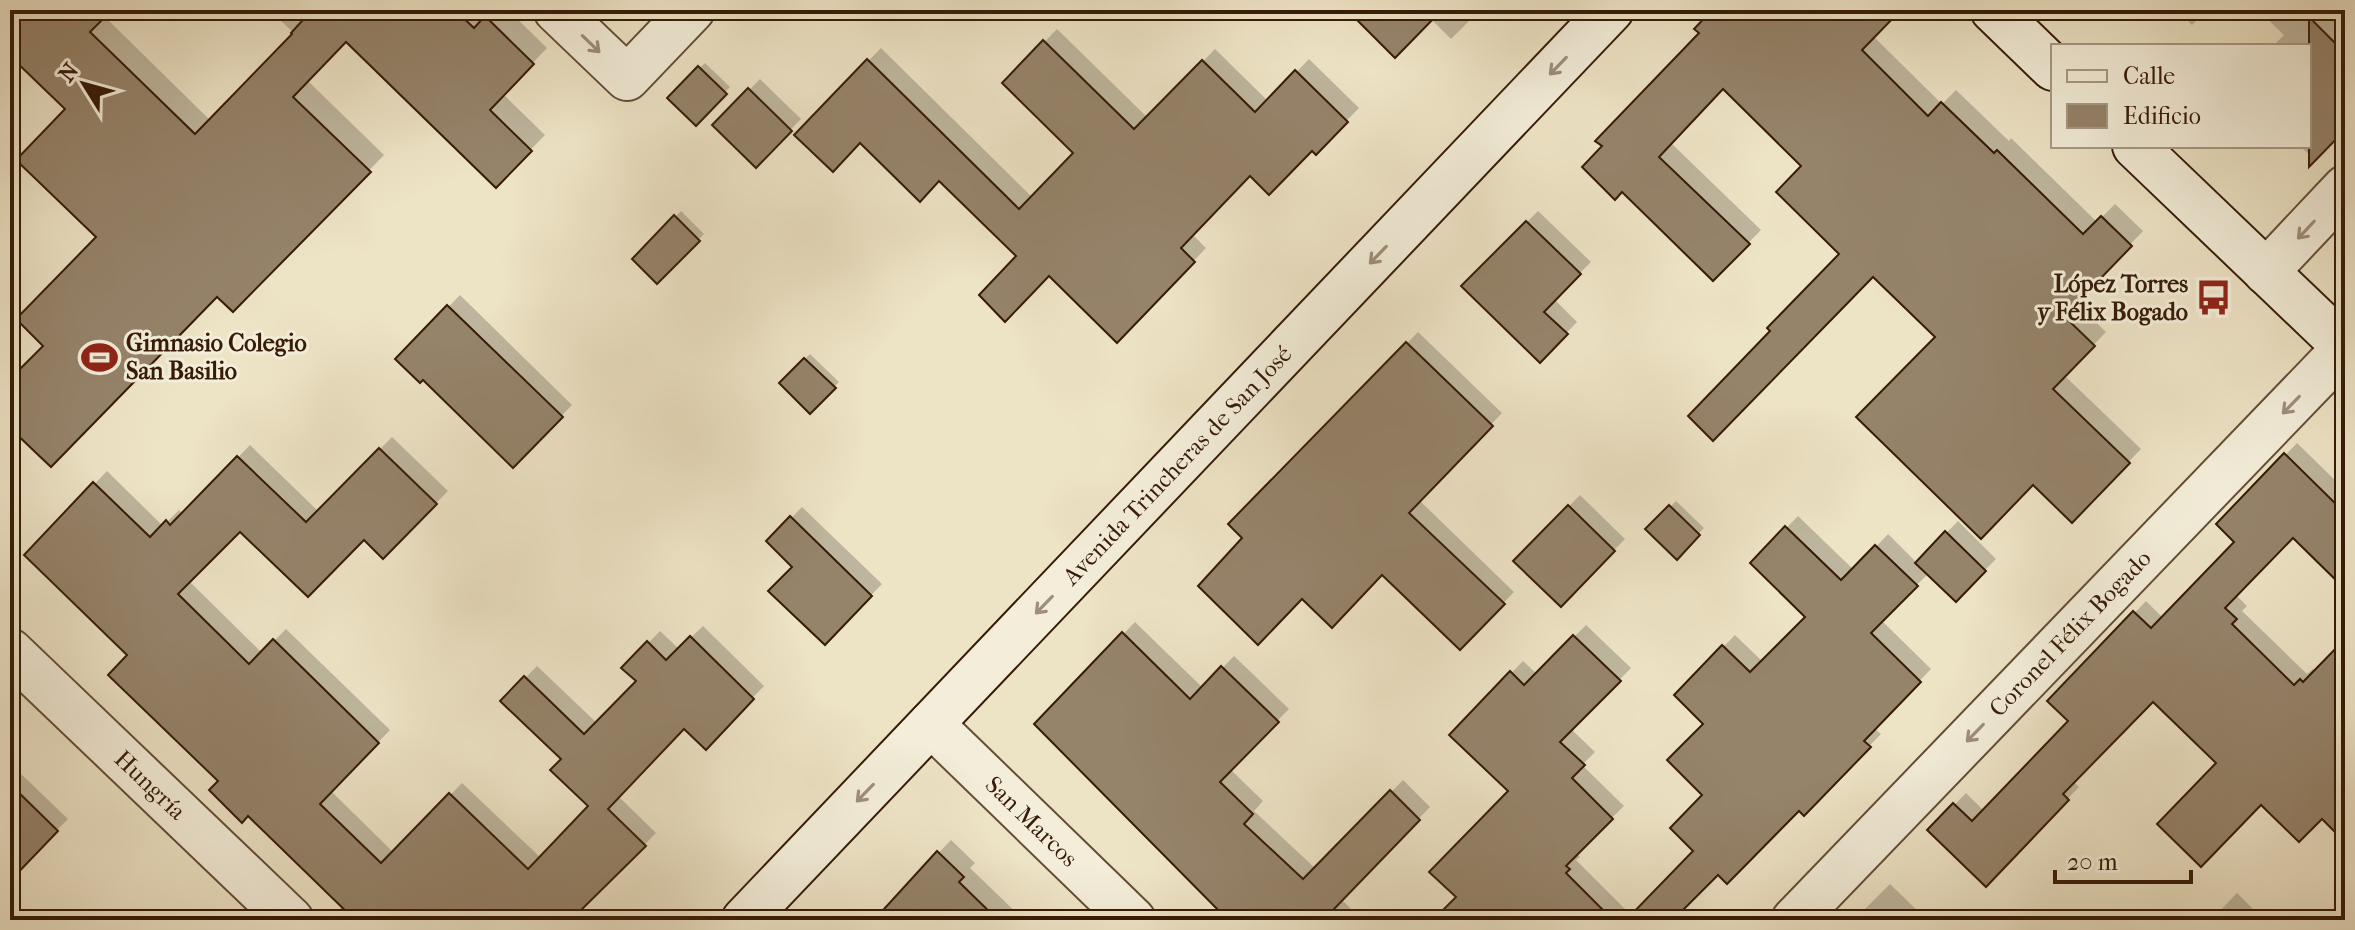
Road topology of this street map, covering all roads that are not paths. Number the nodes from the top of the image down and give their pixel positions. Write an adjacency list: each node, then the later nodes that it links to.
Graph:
1 (556, 10): 2 (street, one-way to 2)
2 (692, 10)
3 (1611, 10): 11 (street, Avenida Trincheras de San José, one-way to 11)
4 (1993, 10): 5 (street)
5 (2051, 66)
6 (2137, 148): 8 (street)
7 (2345, 188): 8 (street, one-way to 8)
8 (2266, 272): 9 (street)
9 (2345, 348): 15 (street, Coronel Félix Bogado, one-way to 15)
10 (10, 651): 12 (street, Hungría)
11 (931, 724): 13 (street, Avenida Trincheras de San José, one-way to 13); 14 (street, San Marcos)
12 (291, 920)
13 (744, 920)
14 (1133, 920)
15 (1794, 920)

